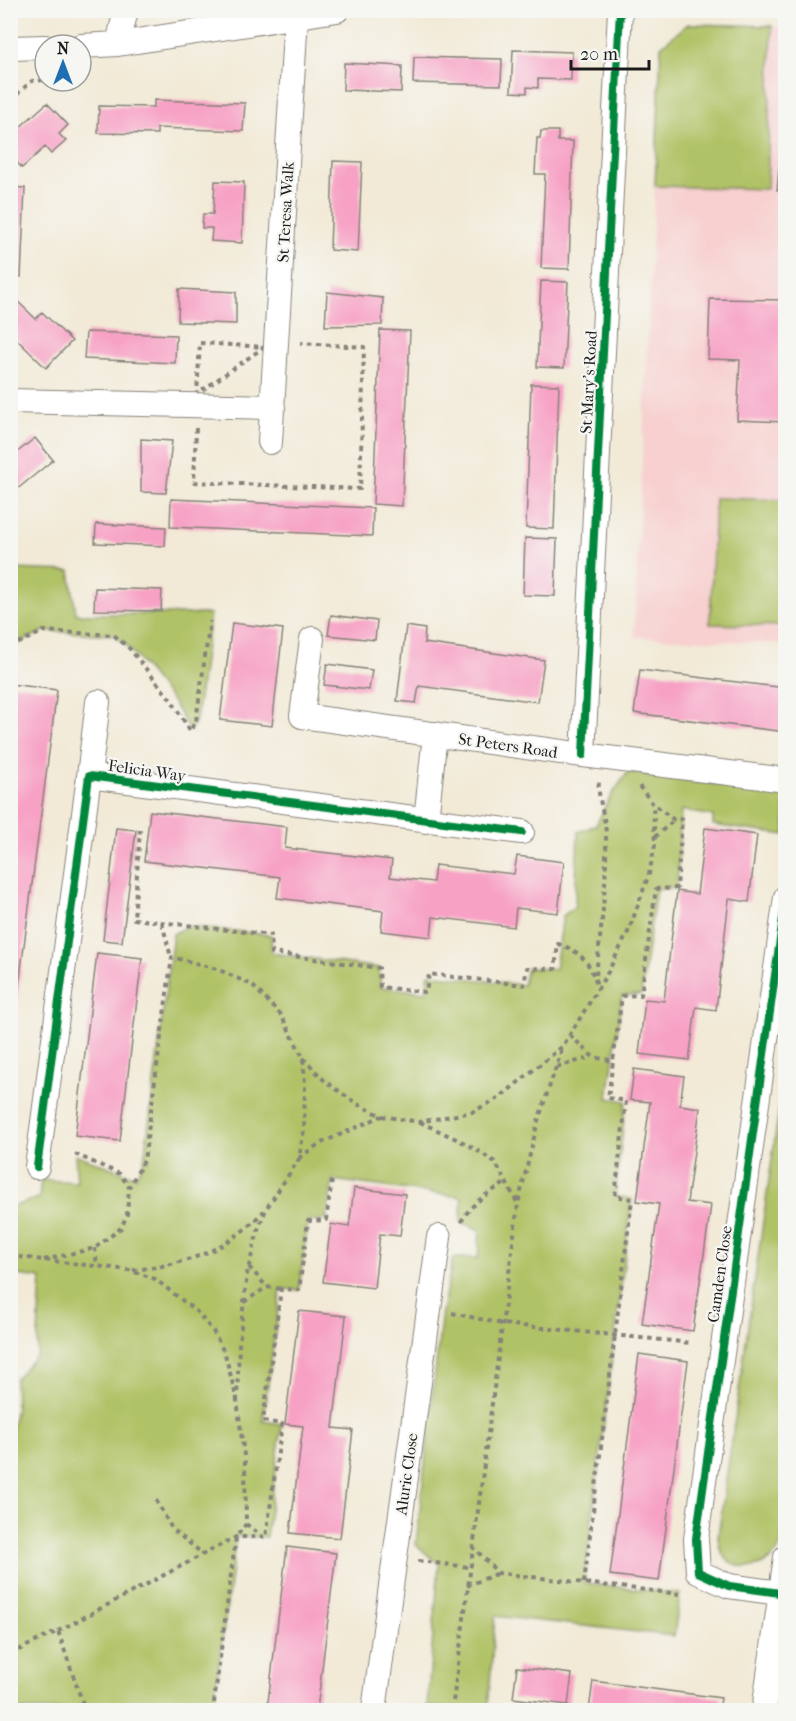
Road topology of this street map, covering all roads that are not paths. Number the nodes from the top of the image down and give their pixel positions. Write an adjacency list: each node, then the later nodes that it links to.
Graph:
1 (126, 10): 5 (street)
2 (337, 10): 4 (street)
3 (620, 10): 15 (street, St Mary's Road)
4 (296, 16): 5 (street); 10 (street, St Teresa Walk)
5 (118, 44): 6 (street)
6 (93, 45)
7 (33, 47): 8 (street)
8 (10, 48)
9 (10, 401): 10 (street)
10 (273, 407): 11 (street, St Teresa Walk)
11 (270, 442)
12 (312, 639): 14 (street, St Peters Road)
13 (98, 702): 16 (street, Felicia Way)
14 (435, 734): 15 (street, St Peters Road); 18 (street)
15 (592, 763): 17 (street, St Peters Road)
16 (89, 776): 18 (street, Felicia Way); 21 (street, Felicia Way)
17 (786, 780)
18 (426, 821): 19 (street, Felicia Way)
19 (522, 832)
20 (786, 897): 24 (street, Camden Close)
21 (37, 1167)
22 (439, 1237): 25 (street, Aluric Close)
23 (786, 1557): 24 (street)
24 (780, 1593): 26 (street)
25 (374, 1710)
26 (764, 1710)

